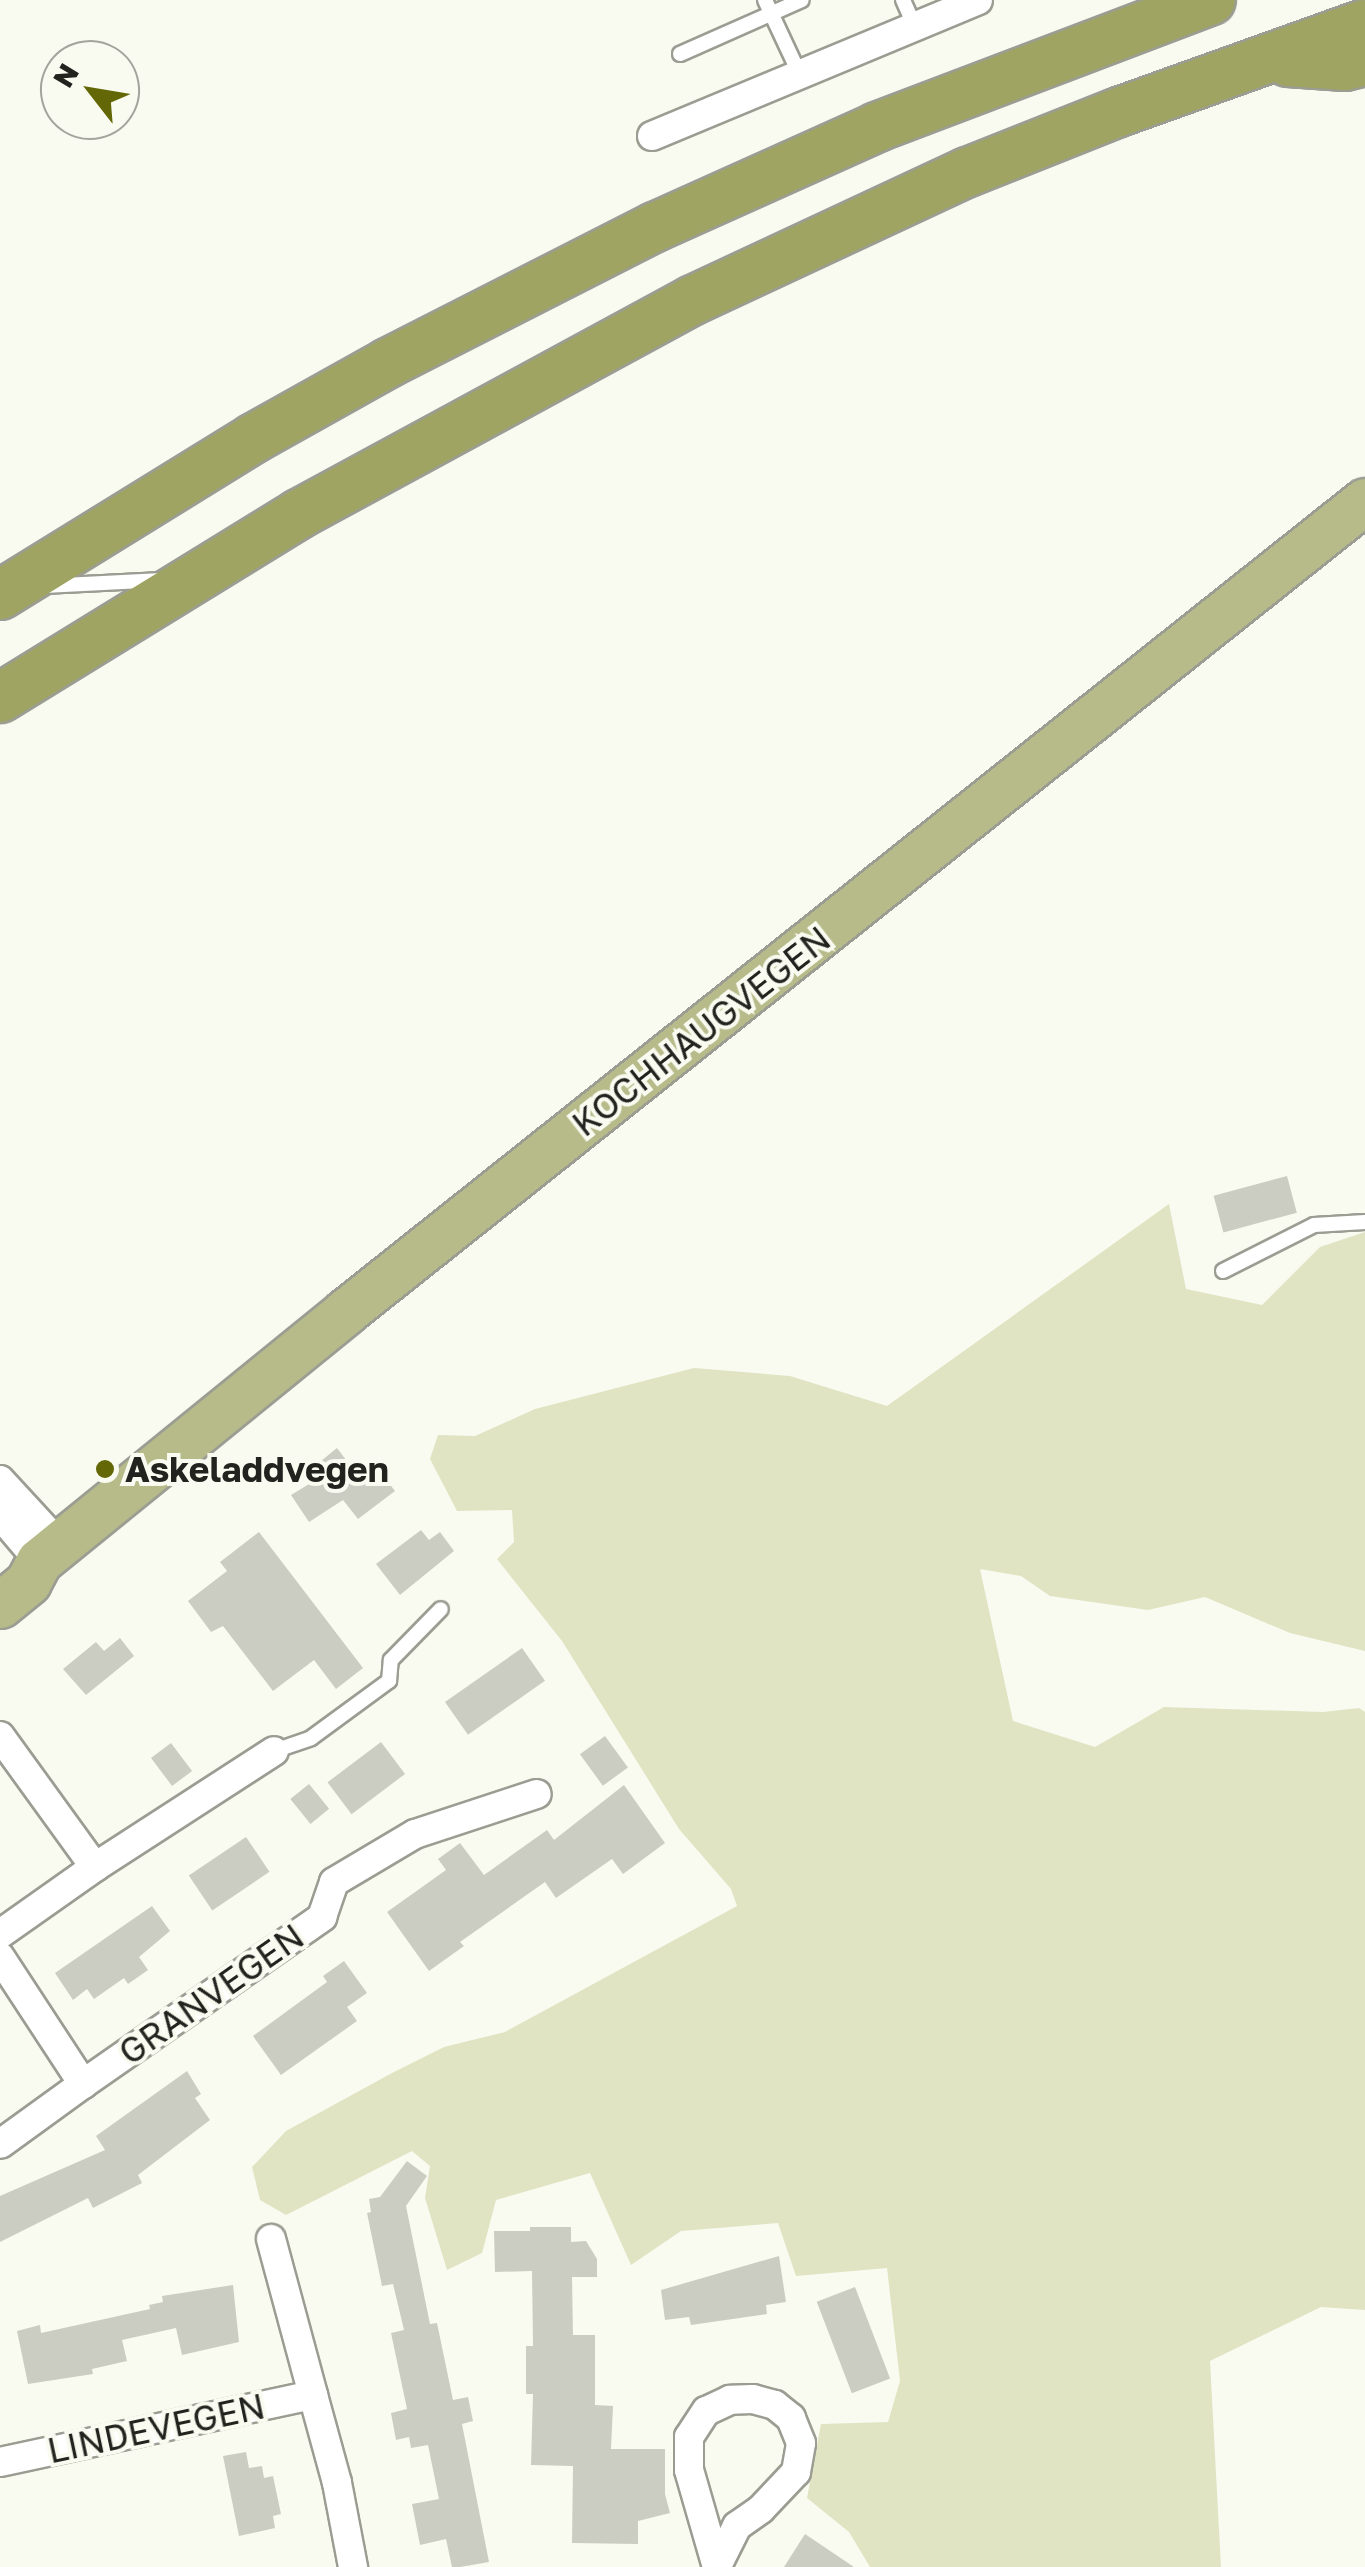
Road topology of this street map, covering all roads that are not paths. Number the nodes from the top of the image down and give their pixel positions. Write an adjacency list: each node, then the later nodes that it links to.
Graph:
1 (802, 0): 4 (lane)
2 (978, 0): 5 (street)
3 (1211, 0): 14 (highway)
4 (768, 7): 7 (lane); 10 (lane)
5 (908, 13): 10 (street)
6 (1365, 24): 8 (highway)
7 (680, 54)
8 (1260, 60): 9 (highway); 13 (highway)
9 (1365, 61)
10 (798, 73): 11 (street)
11 (652, 136)
12 (1358, 515): 20 (main road, KOCHHAUGVEGEN)
13 (188, 579): 14 (lane); 15 (highway)
14 (5, 592)
15 (0, 698)
16 (1365, 1222): 17 (lane)
17 (1223, 1272)
18 (0, 1480): 20 (street)
19 (0, 1515): 20 (street)
20 (32, 1561): 21 (main road, KOCHHAUGVEGEN)
21 (0, 1605)
22 (441, 1610): 24 (lane)
23 (0, 1736): 26 (street)
24 (274, 1751): 26 (street)
25 (537, 1794): 29 (street, GRANVEGEN)
26 (95, 1867): 27 (street)
27 (0, 1934)
28 (0, 1957): 29 (street, GRANVEGEN)
29 (83, 2084): 30 (street, GRANVEGEN)
30 (0, 2144)
31 (271, 2239): 32 (street, LINDEVEGEN)
32 (312, 2395): 33 (street, LINDEVEGEN); 35 (street, LINDEVEGEN)
33 (0, 2462)
34 (717, 2566): 34 (street)
35 (353, 2567)

